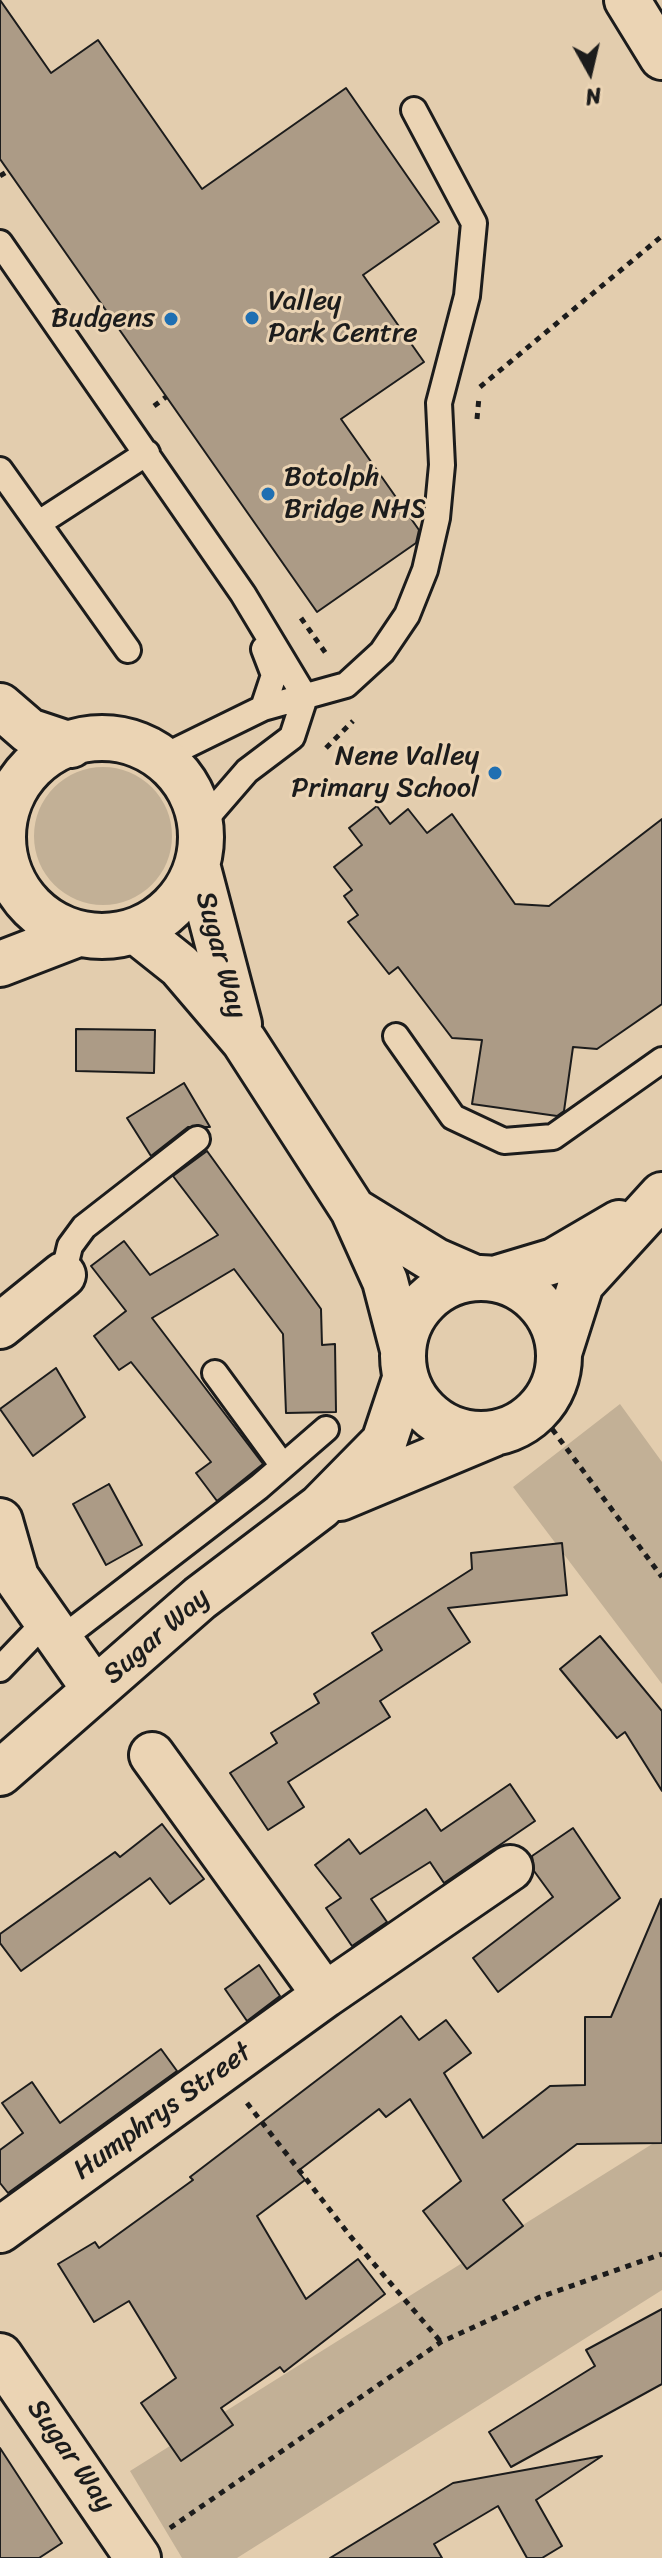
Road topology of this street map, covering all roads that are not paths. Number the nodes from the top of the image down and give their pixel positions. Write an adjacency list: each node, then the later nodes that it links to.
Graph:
1 (627, 0): 2 (street)
2 (662, 57)
3 (414, 110): 10 (lane)
4 (0, 243): 5 (lane)
5 (147, 453): 7 (lane); 8 (lane)
6 (0, 470): 7 (lane)
7 (39, 523): 9 (lane)
8 (243, 594): 10 (lane); 12 (lane)
9 (128, 650)
10 (305, 697): 12 (lane); 15 (lane)
11 (0, 706): 13 (street)
12 (263, 708): 14 (lane)
13 (71, 745): 14 (street); 16 (street)
14 (163, 757): 15 (street)
15 (202, 823): 17 (street)
16 (1, 846): 19 (street)
17 (198, 868): 18 (street); 22 (street, Sugar Way)
18 (136, 931): 19 (street); 22 (street, Sugar Way)
19 (78, 934): 20 (street)
20 (0, 964)
21 (396, 1036): 23 (lane)
22 (244, 1041): 26 (street, Sugar Way)
23 (662, 1060)
24 (197, 1139): 27 (lane)
25 (657, 1200): 28 (street); 30 (street)
26 (353, 1210): 28 (street, Sugar Way); 31 (street, Sugar Way)
27 (63, 1275): 29 (street)
28 (485, 1279): 30 (street); 31 (street)
29 (0, 1326)
30 (559, 1353): 34 (street)
31 (404, 1364): 34 (street); 36 (street, Sugar Way)
32 (215, 1373): 35 (lane)
33 (326, 1429): 35 (lane)
34 (493, 1434): 36 (street, Sugar Way)
35 (283, 1466): 38 (lane)
36 (320, 1507): 40 (street, Sugar Way)
37 (0, 1521): 38 (street)
38 (53, 1630): 39 (lane); 40 (street)
39 (0, 1669)
40 (95, 1690): 42 (street, Sugar Way)
41 (152, 1755): 44 (street)
42 (0, 1773)
43 (510, 1868): 44 (street, Humphrys Street)
44 (325, 1995): 45 (street, Humphrys Street)
45 (0, 2230)
46 (0, 2356): 47 (street, Sugar Way)
47 (136, 2555)

